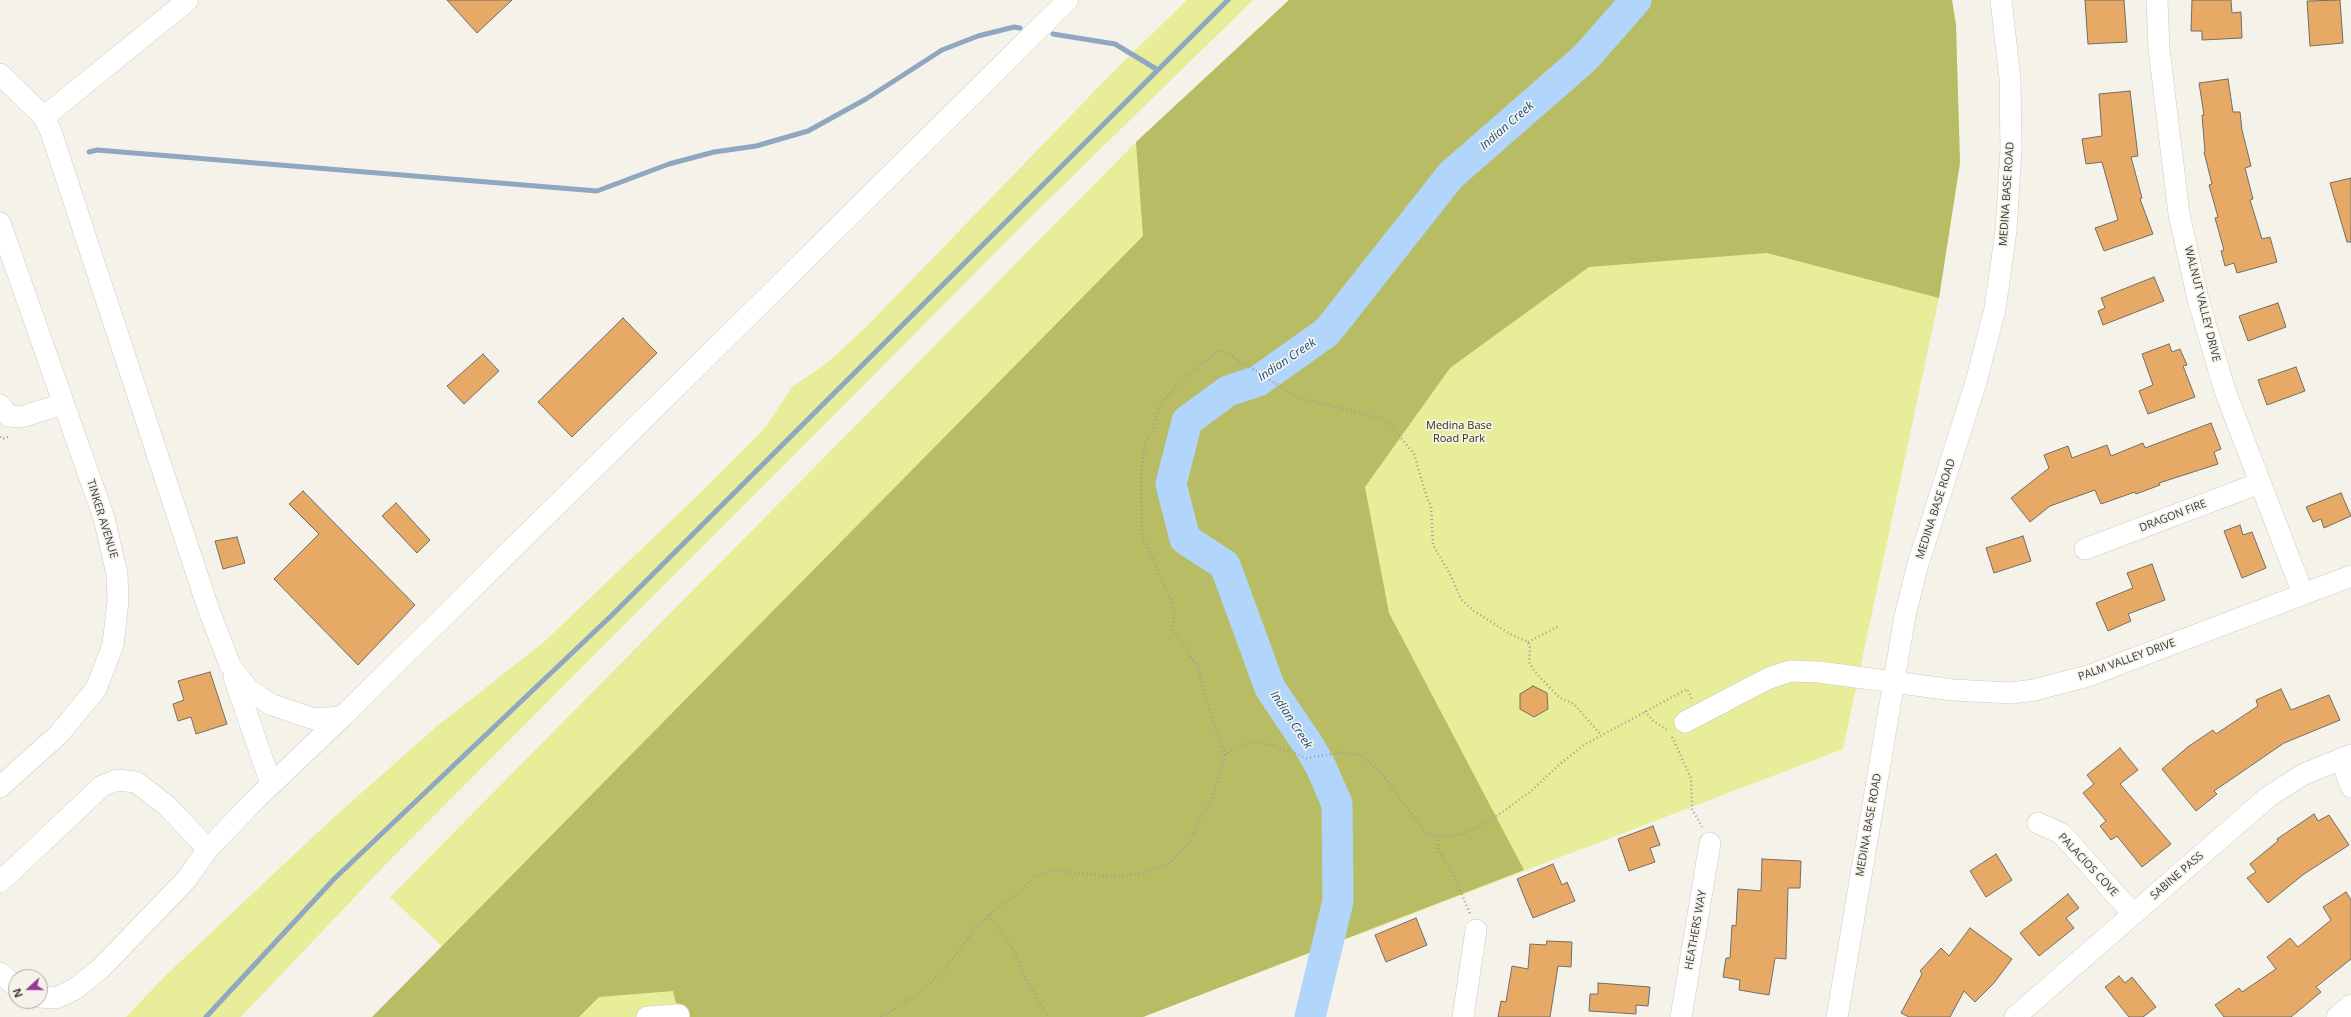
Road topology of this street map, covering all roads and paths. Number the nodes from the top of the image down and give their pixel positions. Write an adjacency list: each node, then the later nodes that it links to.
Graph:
1 (188, 0): 6 (street)
2 (1068, 0): 19 (street)
3 (2001, 0): 17 (street, MEDINA BASE ROAD)
4 (2157, 0): 10 (street, WALNUT VALLEY DRIVE)
5 (0, 74): 6 (street)
6 (44, 117): 16 (street)
7 (0, 223): 8 (street, TINKER AVENUE)
8 (63, 404): 9 (street); 25 (street, TINKER AVENUE)
9 (0, 405)
10 (2260, 483): 11 (street, DRAGON FIRE); 13 (street, WALNUT VALLEY DRIVE)
11 (2085, 548)
12 (2351, 576): 13 (street, PALM VALLEY DRIVE)
13 (2303, 594): 17 (street, PALM VALLEY DRIVE)
14 (1559, 626): 15 (path)
15 (1528, 642): 21 (path); 22 (path)
16 (230, 665): 19 (street); 24 (street)
17 (1894, 684): 20 (street, PALM VALLEY DRIVE); 45 (street, MEDINA BASE ROAD)
18 (1645, 711): 20 (path); 21 (path); 29 (path)
19 (342, 716): 24 (street)
20 (1692, 718)
21 (1601, 735): 28 (path)
22 (1225, 756): 28 (path); 33 (path)
23 (2346, 757): 26 (street); 32 (street, SABINE PASS)
24 (271, 784): 30 (street)
25 (0, 787)
26 (2351, 787)
27 (2038, 823): 32 (street, PALACIOS COVE)
28 (1438, 836): 34 (path)
29 (1710, 843): 44 (street, HEATHERS WAY)
30 (208, 849): 31 (street); 37 (street)
31 (0, 882)
32 (2133, 914): 46 (street, SABINE PASS)
33 (988, 915): 41 (path); 42 (path)
34 (1476, 930): 43 (street)
35 (0, 973): 36 (street)
36 (8, 980)
37 (48, 998)
38 (2351, 1005): 47 (street)
39 (680, 1015): 40 (street)
40 (647, 1017)
41 (881, 1017)
42 (1048, 1017)
43 (1463, 1017)
44 (1681, 1017)
45 (1837, 1017)
46 (2015, 1017)
47 (2337, 1017)

